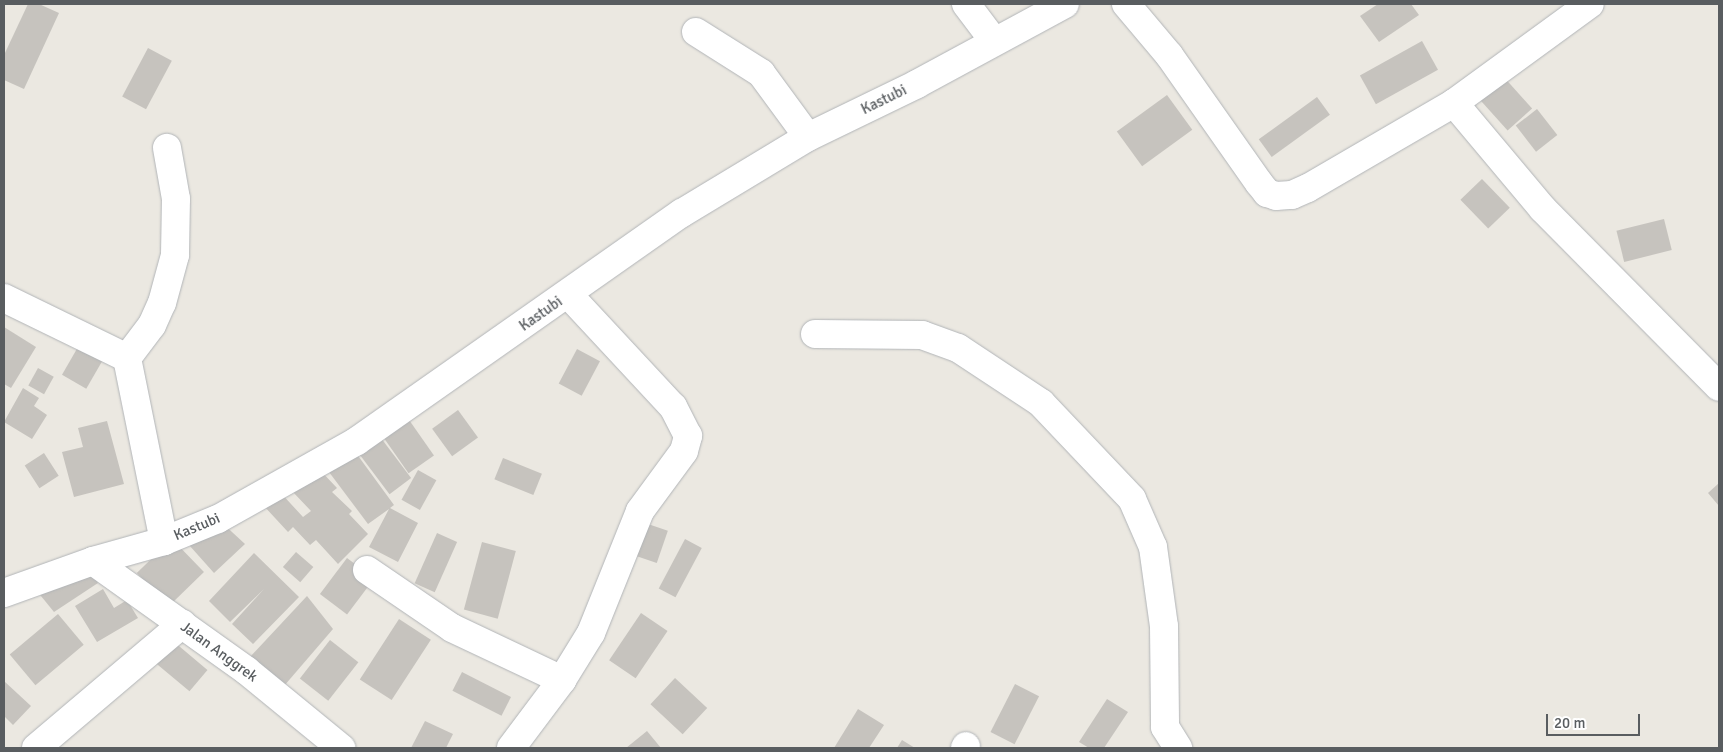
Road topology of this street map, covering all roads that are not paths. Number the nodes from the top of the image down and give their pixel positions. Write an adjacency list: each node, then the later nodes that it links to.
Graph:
1 (966, 4): 6 (street)
2 (1065, 4): 6 (street, Kastubi)
3 (1126, 4): 7 (street)
4 (1590, 4): 7 (street)
5 (696, 32): 8 (street)
6 (994, 41): 8 (street, Kastubi)
7 (1454, 103): 14 (street)
8 (808, 137): 10 (street, Kastubi)
9 (167, 148): 13 (street)
10 (569, 295): 15 (street, Kastubi); 20 (street)
11 (4, 298): 13 (street)
12 (815, 334): 21 (street)
13 (127, 358): 15 (street)
14 (1719, 387)
15 (164, 541): 16 (street, Kastubi)
16 (93, 561): 18 (street, Kastubi); 19 (street, Jalan Anggrek)
17 (367, 570): 20 (street)
18 (4, 593)
19 (182, 624): 22 (street); 23 (street, Jalan Anggrek)
20 (562, 680): 24 (street)
21 (1165, 741)
22 (36, 748)
23 (341, 748)
24 (511, 748)

